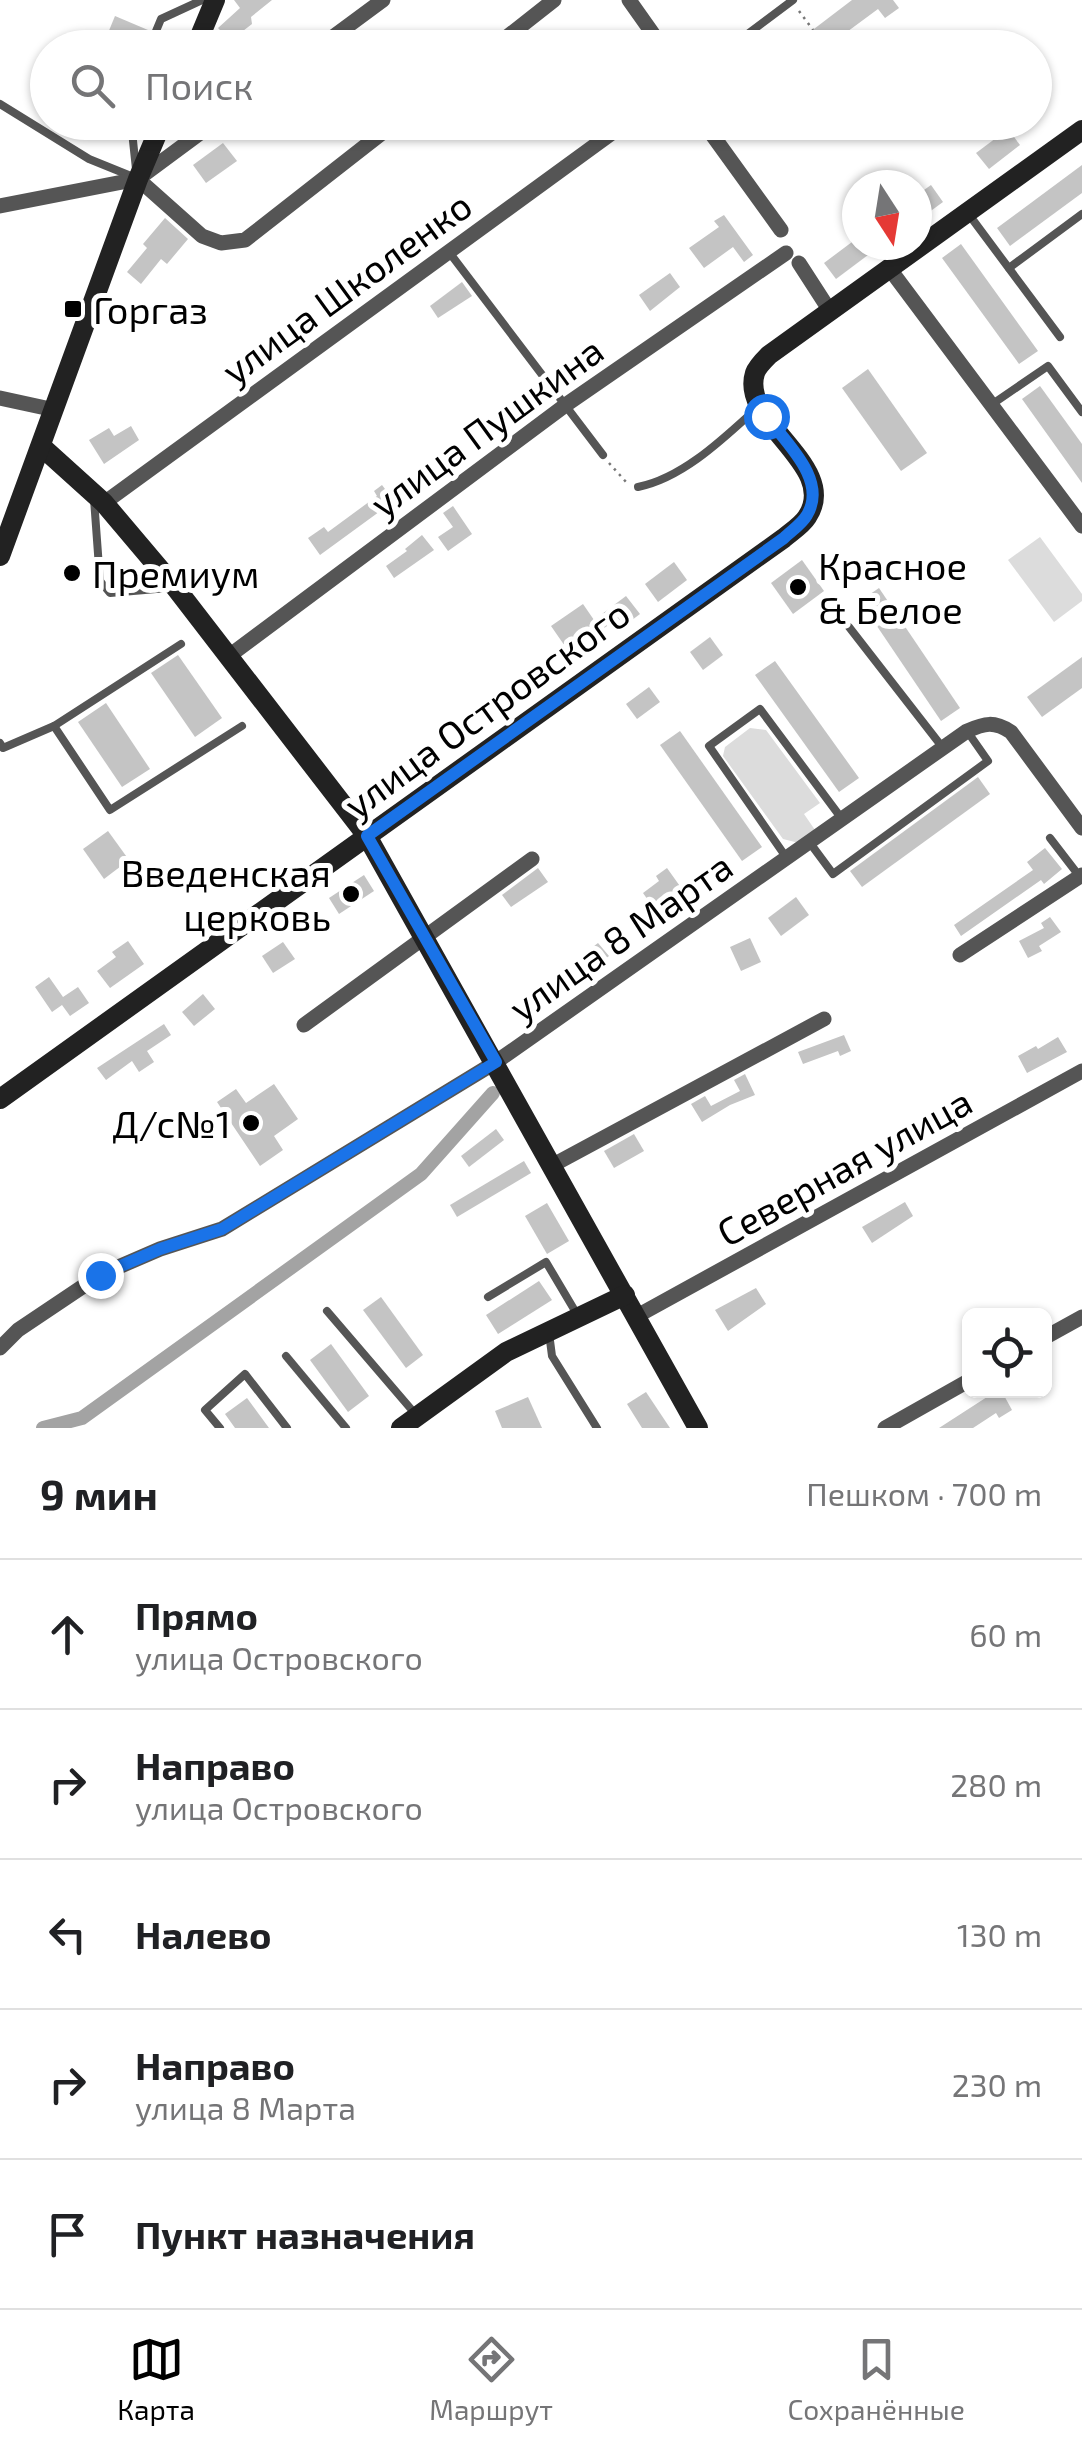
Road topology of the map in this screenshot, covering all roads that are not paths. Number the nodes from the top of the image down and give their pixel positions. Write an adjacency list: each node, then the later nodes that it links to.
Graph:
1 (202, 0): 7 (lane)
2 (216, 0): 8 (street)
3 (383, 0): 9 (street)
4 (554, 0): 10 (street)
5 (629, 0): 11 (street)
6 (792, 0): 12 (lane)
7 (157, 30)
8 (203, 30)
9 (342, 30)
10 (515, 30)
11 (650, 30)
12 (753, 30)
13 (0, 104): 14 (lane)
14 (30, 123)
15 (1082, 130): 25 (street)
16 (58, 140): 23 (lane)
17 (133, 140): 23 (lane)
18 (154, 140): 23 (street)
19 (190, 140): 23 (street)
20 (373, 140): 23 (street)
21 (602, 140): 28 (street, улица Школенко)
22 (716, 140): 27 (street)
23 (138, 178): 24 (street); 37 (street)
24 (0, 206)
25 (968, 212): 29 (street); 30 (lane)
26 (1082, 214): 30 (lane)
27 (781, 230)
28 (450, 252): 34 (lane); 42 (street, улица Школенко)
29 (889, 268): 31 (street); 35 (street)
30 (1009, 268): 32 (lane)
31 (830, 311): 34 (street, улица Пушкина); 36 (street)
32 (1060, 337)
33 (0, 398): 37 (street)
34 (567, 404): 40 (lane); 48 (street, улица Пушкина)
35 (991, 404): 38 (lane); 43 (street)
36 (761, 405): 41 (lane); 56 (street, улица Островского)
37 (56, 410): 39 (street)
38 (1082, 412)
39 (42, 447): 42 (street); 44 (street)
40 (604, 455)
41 (638, 487)
42 (99, 499): 45 (street); 45 (lane)
43 (1082, 526)
44 (0, 556)
45 (175, 587): 48 (street)
46 (848, 627): 53 (lane)
47 (180, 644): 49 (lane)
48 (228, 656): 56 (street)
49 (54, 726): 50 (lane); 52 (lane)
50 (242, 726)
51 (966, 731): 53 (street, улица 8 Марта); 55 (street); 58 (lane)
52 (0, 743)
53 (943, 748): 54 (street, улица 8 Марта)
54 (842, 819): 58 (street, улица 8 Марта); 60 (lane)
55 (1082, 828)
56 (367, 836): 62 (street); 68 (street, улица Островского)
57 (1050, 838): 61 (lane)
58 (810, 842): 60 (street, улица 8 Марта)
59 (532, 859): 62 (street)
60 (788, 859): 66 (street, улица 8 Марта)
61 (1081, 876): 63 (street)
62 (424, 936): 65 (street); 66 (street)
63 (960, 955)
64 (824, 1019): 69 (street)
65 (304, 1025)
66 (496, 1062): 69 (street); 78 (street, улица 8 Марта)
67 (1082, 1072): 74 (street, Северная улица)
68 (0, 1099)
69 (552, 1165): 70 (street)
70 (625, 1295): 73 (street); 74 (street)
71 (488, 1297): 73 (lane)
72 (328, 1311): 81 (lane)
73 (578, 1316): 76 (street)
74 (637, 1316): 86 (street)
75 (1082, 1316): 77 (street)
76 (548, 1329): 81 (street); 85 (lane)
77 (1052, 1333)
78 (0, 1348)
79 (286, 1356): 84 (lane)
80 (962, 1385): 87 (street)
81 (409, 1422)
82 (220, 1428): 83 (lane)
83 (287, 1428)
84 (346, 1428)
85 (597, 1428)
86 (698, 1428)
87 (885, 1428)

